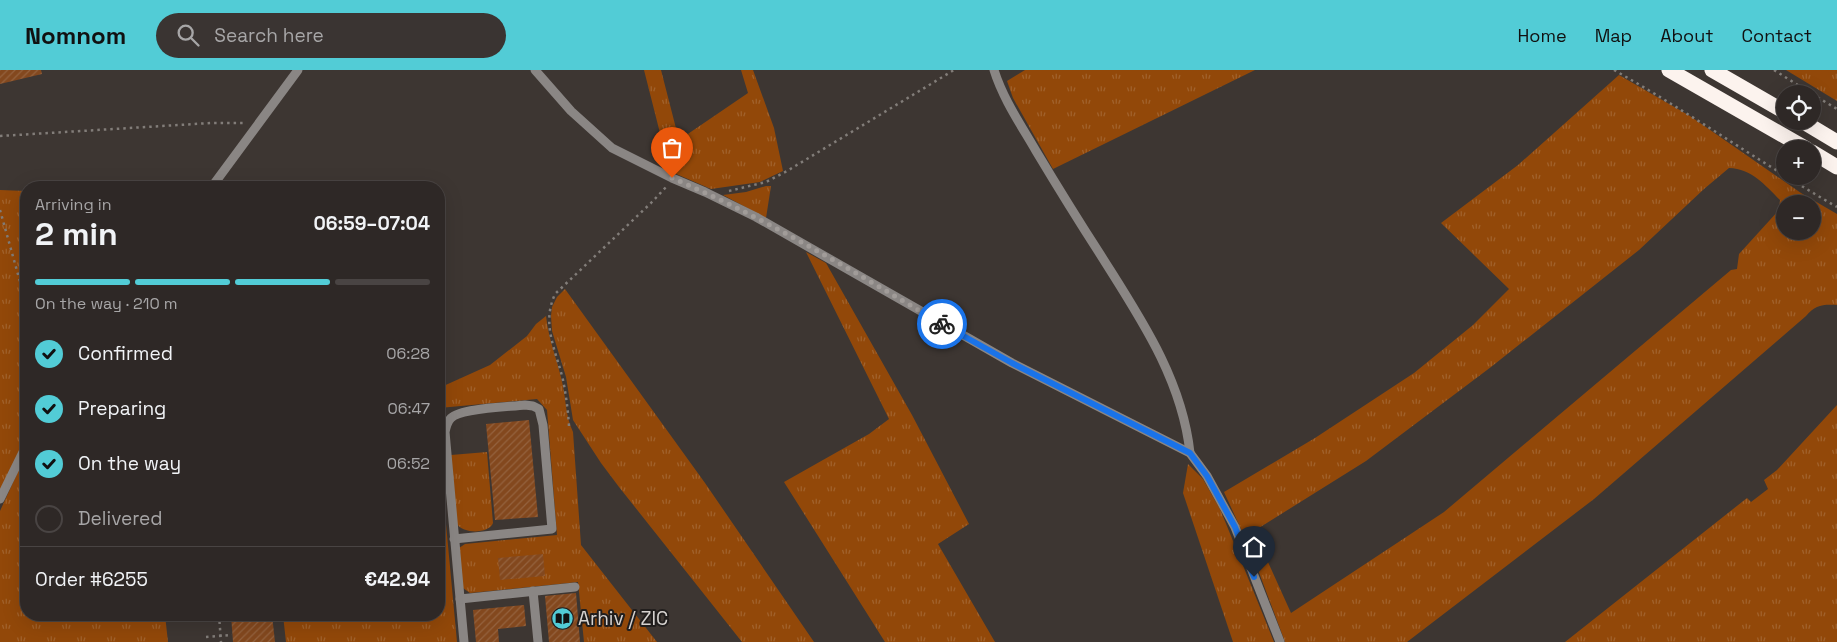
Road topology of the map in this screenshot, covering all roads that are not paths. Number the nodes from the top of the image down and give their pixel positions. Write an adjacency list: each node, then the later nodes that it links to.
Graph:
1 (298, 70): 12 (street)
2 (535, 70): 13 (street)
3 (994, 70): 13 (street)
4 (1669, 70): 8 (highway)
5 (1712, 70): 6 (highway)
6 (1776, 107)
7 (1817, 130): 9 (highway)
8 (1791, 140)
9 (1837, 142)
10 (1821, 157): 11 (highway)
11 (1837, 167)
12 (216, 181)
13 (1190, 453): 22 (street)
14 (20, 458): 15 (street)
15 (0, 499)
16 (454, 539): 16 (street); 19 (street)
17 (574, 587): 18 (street)
18 (533, 591): 19 (street); 21 (street)
19 (460, 599): 20 (street)
20 (464, 642)
21 (538, 642)
22 (1280, 642)

